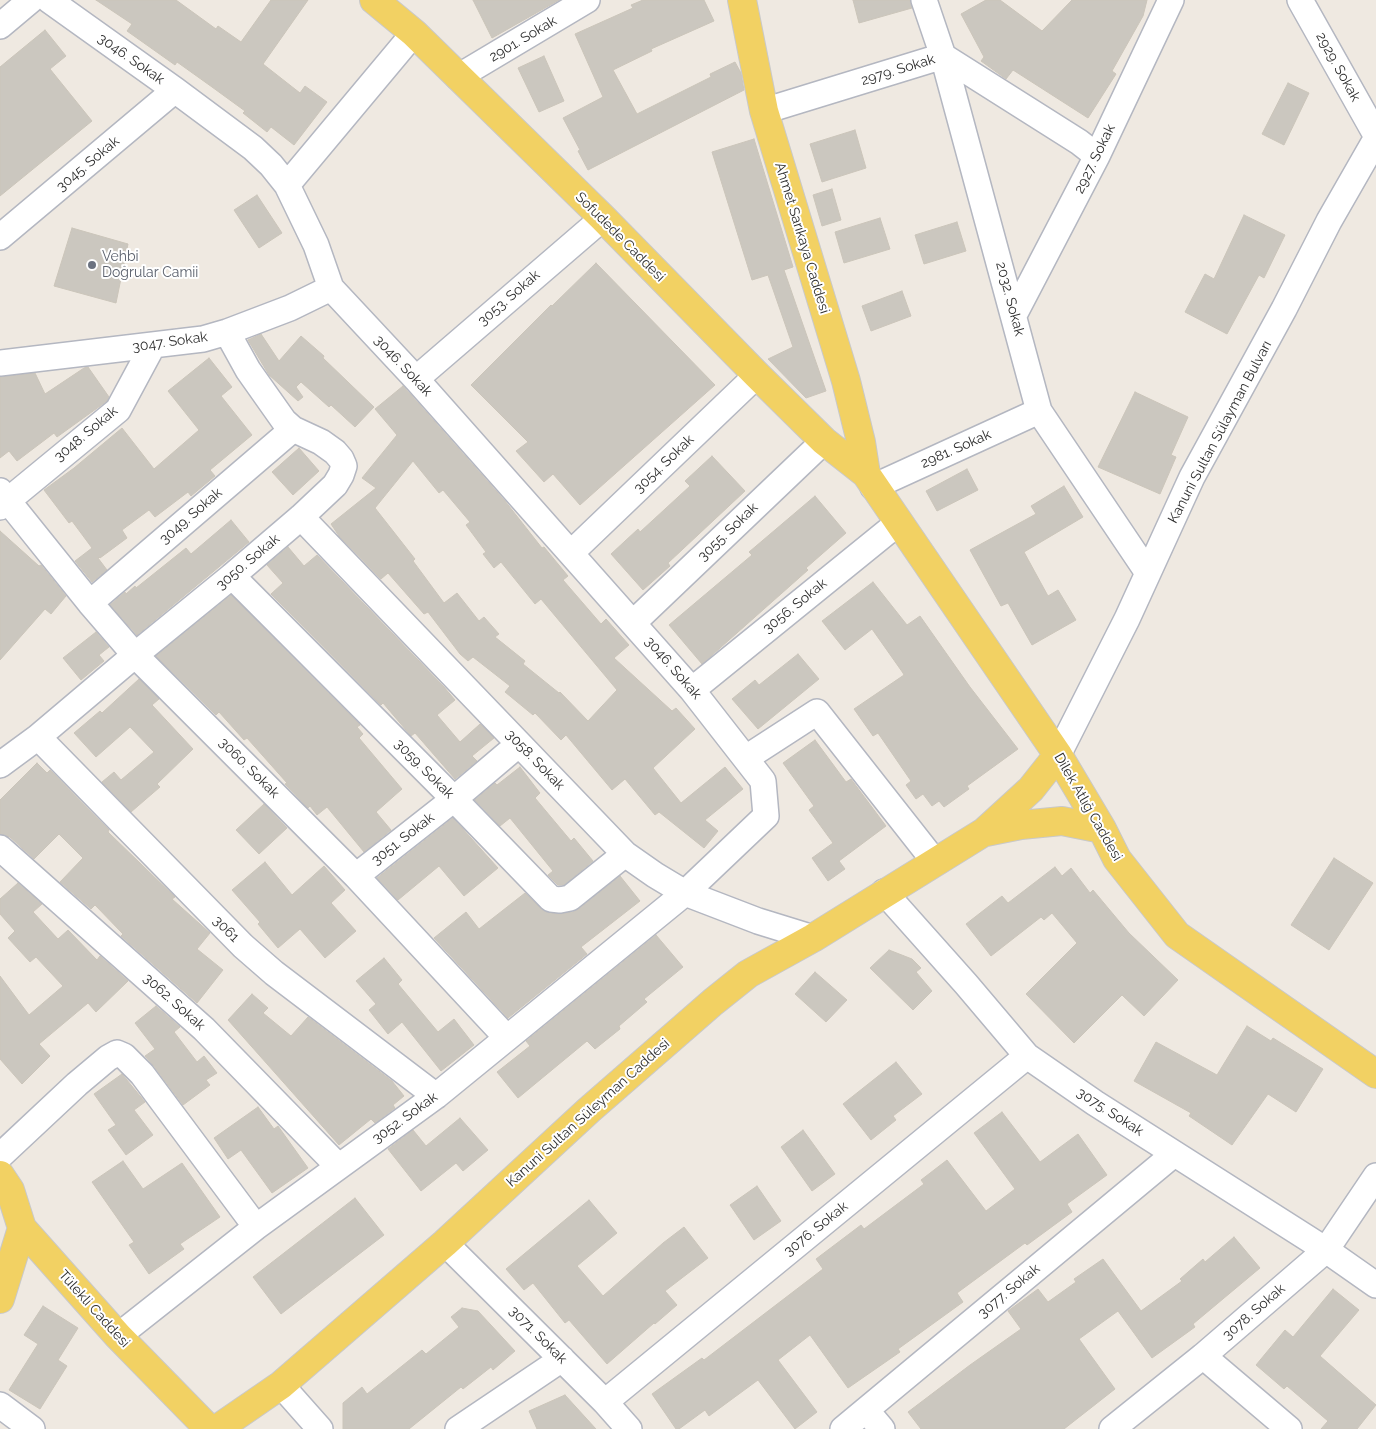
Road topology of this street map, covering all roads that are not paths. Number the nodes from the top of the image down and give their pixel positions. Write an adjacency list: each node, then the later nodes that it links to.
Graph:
1 (31, 0): 9 (street)
2 (49, 0): 13 (street, 3046. Sokak)
3 (374, 0): 10 (main road, Sofudede Caddesi)
4 (587, 0): 12 (street, 2901. Sokak)
5 (742, 0): 14 (main road, Ahmet Sarıkaya Caddesi)
6 (924, 0): 11 (street, 2032. Sokak)
7 (1170, 0): 17 (street, 2927. Sokak)
8 (1300, 0): 15 (street, 2929. Sokak)
9 (0, 26)
10 (414, 33): 12 (main road, Sofudede Caddesi); 18 (street)
11 (943, 56): 14 (street, 2979. Sokak); 17 (street, 2979. Sokak); 22 (street, 2032. Sokak)
12 (458, 77): 19 (main road, Sofudede Caddesi)
13 (175, 90): 18 (street, 3046. Sokak); 20 (street, 3045. Sokak)
14 (764, 111): 31 (main road, Ahmet Sarıkaya Caddesi)
15 (1376, 135)
16 (1376, 139): 36 (street, Kanuni Sultan Sülayman Bulvarı)
17 (1097, 156): 22 (street, 2927. Sokak)
18 (287, 185): 21 (street, 3046. Sokak)
19 (603, 218): 26 (main road, Sofudede Caddesi); 27 (street, 3053. Sokak)
20 (0, 237)
21 (331, 288): 23 (street, 3047. Sokak); 27 (street, 3046. Sokak)
22 (1014, 315): 28 (street, 2032. Sokak)
23 (227, 332): 24 (street, 3047. Sokak); 29 (street, 3050. Sokak)
24 (154, 345): 25 (street, 3047. Sokak); 32 (street, 3048. Sokak)
25 (0, 363)
26 (757, 375): 30 (main road, Sofudede Caddesi); 35 (street, 3054. Sokak)
27 (416, 379): 35 (street, 3046. Sokak)
28 (1039, 411): 31 (street, 2981. Sokak); 36 (street, 2032. Sokak)
29 (293, 429): 33 (street, 3050. Sokak); 38 (street, 3049. Sokak)
30 (824, 441): 31 (main road, Sofudede Caddesi); 39 (street, 3055. Sokak)
31 (869, 480): 34 (main road, Dilek Atlığ Caddesi)
32 (2, 499): 38 (street, 3060. Sokak)
33 (301, 518): 37 (street, 3050. Sokak); 43 (street, 3058. Sokak)
34 (898, 523): 41 (street, 3056. Sokak); 44 (main road, Dilek Atlığ Caddesi)
35 (572, 552): 39 (street, 3046. Sokak)
36 (1148, 573): 44 (street, Kanuni Sultan Sülayman Bulvarı)
37 (232, 576): 40 (street, 3050. Sokak); 47 (street, 3059. Sokak)
38 (90, 603): 40 (street, 3060. Sokak)
39 (633, 623): 41 (street, 3046. Sokak)
40 (135, 655): 42 (street, 3050. Sokak); 53 (street, 3060. Sokak)
41 (692, 690): 45 (street, 3046. Sokak)
42 (38, 737): 46 (street, 3050. Sokak); 60 (street, 3061)
43 (519, 744): 47 (street, 3051. Sokak); 51 (street, 3058. Sokak)
44 (1058, 755): 48 (main road, Dilek Atlığ Caddesi); 49 (main road)
45 (746, 758): 52 (street); 55 (street, 3046. Sokak)
46 (0, 765)
47 (454, 799): 51 (street, 3059. Sokak); 53 (street, 3051. Sokak)
48 (1102, 829): 49 (main road); 59 (main road, Dilek Atlığ Caddesi)
49 (984, 832): 52 (main road, Kanuni Sultan Süleyman Caddesi)
50 (0, 848): 63 (street, 3062. Sokak)
51 (625, 854): 55 (street, 3058. Sokak)
52 (935, 862): 54 (main road, Kanuni Sultan Süleyman Caddesi)
53 (356, 876): 57 (street, 3060. Sokak)
54 (884, 892): 56 (main road, Kanuni Sultan Süleyman Caddesi); 58 (street, 3075. Sokak)
55 (685, 893): 56 (street, 3058. Sokak); 57 (street, 3052. Sokak)
56 (813, 938): 68 (main road, Kanuni Sultan Süleyman Caddesi)
57 (507, 1038): 60 (street, 3052. Sokak)
58 (1027, 1056): 61 (street, 3075. Sokak); 76 (street, 3076. Sokak)
59 (1376, 1074)
60 (436, 1096): 63 (street, 3052. Sokak)
61 (1174, 1154): 69 (street, 3075. Sokak); 78 (street, 3077. Sokak)
62 (0, 1156): 66 (street)
63 (338, 1166): 66 (street, 3052. Sokak)
64 (0, 1175): 67 (main road, Tülekli Caddesi)
65 (1376, 1176): 69 (street, 3078. Sokak)
66 (256, 1227): 72 (street, 3052. Sokak)
67 (22, 1228): 71 (main road); 72 (main road, Tülekli Caddesi)
68 (445, 1243): 74 (street, 3071. Sokak); 75 (main road, Kanuni Sultan Süleyman Caddesi)
69 (1326, 1250): 70 (street, 3075. Sokak); 73 (street, 3078. Sokak)
70 (1376, 1285)
71 (0, 1299)
72 (118, 1336): 80 (main road, Tülekli Caddesi)
73 (1203, 1356): 87 (street, 3078. Sokak); 88 (street)
74 (562, 1359): 76 (street, 3071. Sokak); 83 (street)
75 (281, 1384): 81 (main road, Kanuni Sultan Süleyman Caddesi); 82 (street)
76 (605, 1402): 84 (street, 3071. Sokak)
77 (0, 1405): 79 (street)
78 (866, 1410): 85 (street, 3077. Sokak); 86 (street)
79 (32, 1429)
80 (209, 1429)
81 (217, 1429)
82 (320, 1429)
83 (458, 1429)
84 (629, 1429)
85 (844, 1429)
86 (882, 1429)
87 (1112, 1429)
88 (1289, 1429)

